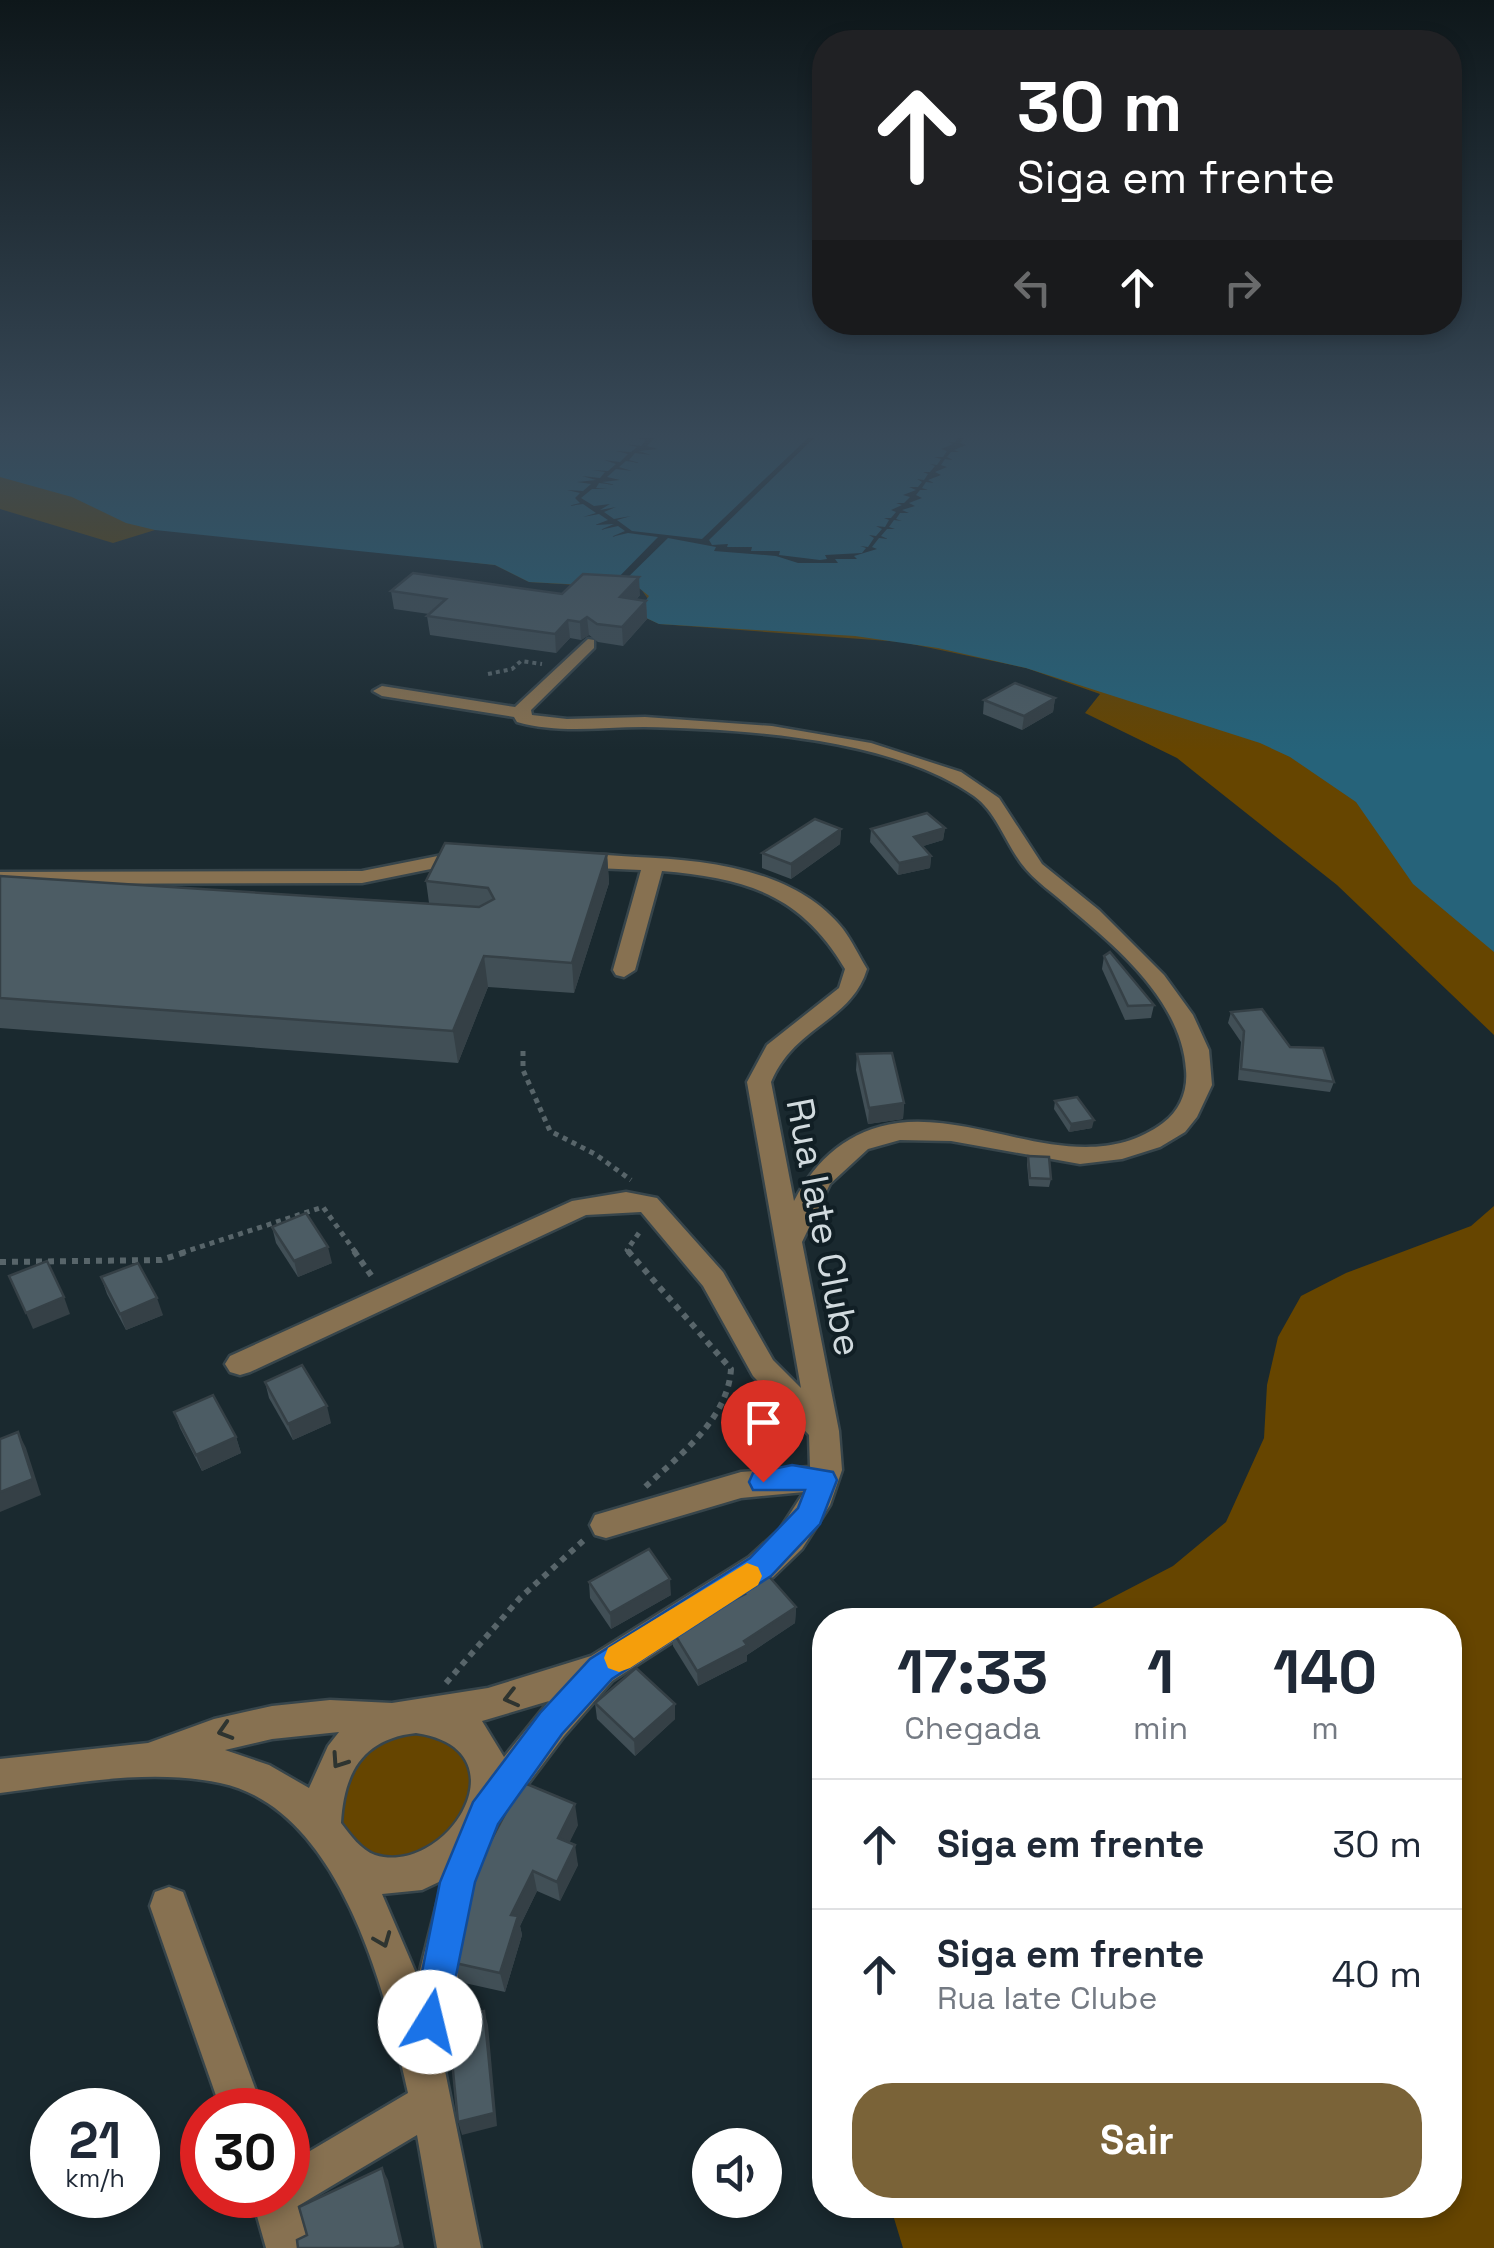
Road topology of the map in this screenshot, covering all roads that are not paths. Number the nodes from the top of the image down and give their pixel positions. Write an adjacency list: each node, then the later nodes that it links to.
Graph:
1 (588, 644): 3 (street)
2 (382, 691): 3 (street)
3 (520, 712): 9 (street)
4 (498, 857): 7 (street)
5 (556, 860): 6 (street, Rua Iate Clube)
6 (653, 865): 8 (street); 9 (street, Rua Iate Clube)
7 (0, 878)
8 (624, 970)
9 (789, 1242): 11 (street, Rua Iate Clube)
10 (240, 1364): 11 (street)
11 (824, 1431): 12 (street, Rua Iate Clube)
12 (823, 1480): 13 (street); 14 (street, Rua Iate Clube)
13 (606, 1525)
14 (601, 1669): 15 (street, one-way to 15); 18 (street)
15 (404, 1717): 16 (street, one-way to 16); 18 (street); 19 (street, one-way to 19)
16 (149, 1759): 17 (street); 19 (street)
17 (0, 1776)
18 (481, 1822): 19 (street); 21 (street)
19 (330, 1840): 21 (street, one-way to 21)
20 (169, 1906): 22 (street)
21 (425, 2056): 23 (street)
22 (234, 2088)
23 (431, 2103): 24 (street); 27 (street)
24 (310, 2175)
25 (282, 2218): 26 (street)
26 (288, 2248)
27 (459, 2248)

